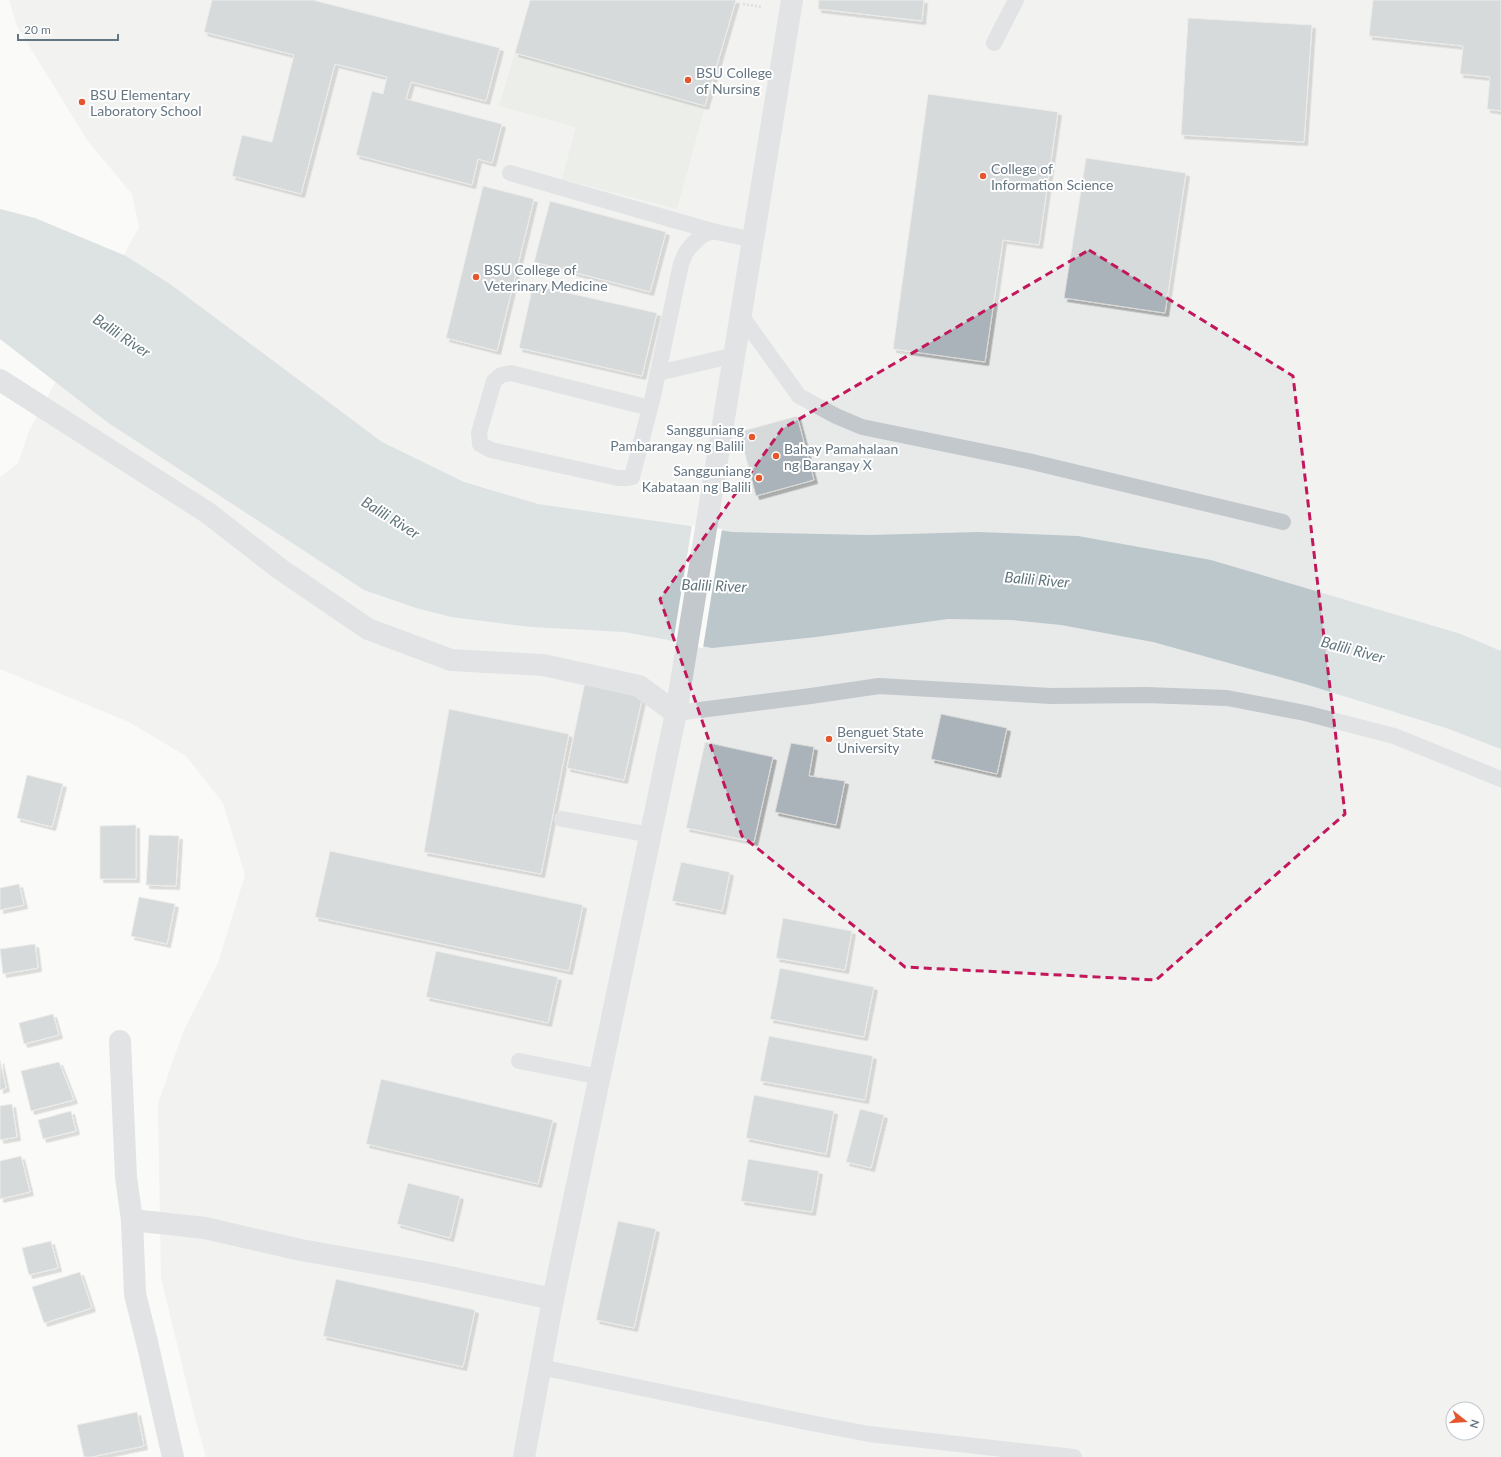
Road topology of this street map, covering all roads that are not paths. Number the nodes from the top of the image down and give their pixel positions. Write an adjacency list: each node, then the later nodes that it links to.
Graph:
1 (792, 0): 6 (street)
2 (1016, 0): 3 (lane)
3 (994, 43)
4 (510, 173): 5 (lane)
5 (712, 231): 6 (lane); 9 (lane)
6 (754, 240): 7 (street)
7 (740, 314): 8 (street); 12 (lane)
8 (734, 355): 9 (lane); 13 (street)
9 (658, 373): 11 (lane)
10 (0, 380): 13 (street)
11 (650, 408): 11 (lane)
12 (1283, 522)
13 (676, 714): 14 (lane); 16 (street)
14 (1501, 779)
15 (562, 819): 16 (lane)
16 (651, 835): 19 (street)
17 (120, 1041): 20 (street)
18 (519, 1061): 19 (lane)
19 (600, 1077): 21 (street)
20 (132, 1220): 21 (street); 23 (street)
21 (553, 1299): 22 (street)
22 (540, 1368): 24 (street); 25 (lane)
23 (173, 1457)
24 (524, 1457)
25 (1074, 1457)

